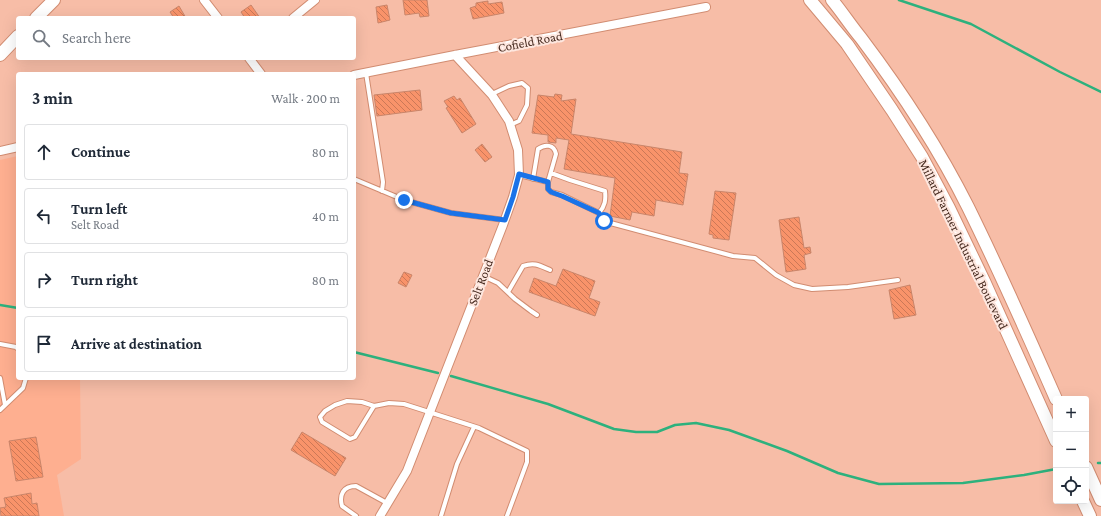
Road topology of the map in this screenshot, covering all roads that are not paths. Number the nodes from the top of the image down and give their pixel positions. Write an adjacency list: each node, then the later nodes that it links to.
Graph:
1 (54, 0): 7 (main road)
2 (204, 0): 8 (street)
3 (315, 0): 9 (street)
4 (810, 0): 44 (main road, Millard Farmer Industrial Boulevard)
5 (832, 0): 38 (main road, Millard Farmer Industrial Boulevard)
6 (706, 7): 12 (street, Cofield Road)
7 (38, 16)
8 (216, 16)
9 (295, 16)
10 (16, 38): 11 (main road)
11 (0, 55)
12 (455, 55): 15 (street, Cofield Road); 17 (street, Selt Road)
13 (250, 60): 14 (street)
14 (260, 72)
15 (366, 73): 16 (street, Cofield Road); 26 (lane)
16 (356, 76)
17 (492, 94): 18 (street, Selt Road); 18 (lane)
18 (510, 125): 22 (street, Selt Road)
19 (16, 147): 20 (street)
20 (0, 151)
21 (551, 173): 23 (lane); 25 (lane); 27 (lane)
22 (519, 174): 23 (lane); 28 (street, Selt Road)
23 (533, 179): 25 (lane)
24 (356, 180): 26 (lane)
25 (548, 182): 27 (lane)
26 (382, 191): 28 (lane)
27 (599, 213): 31 (lane)
28 (505, 220): 30 (street, Selt Road)
29 (550, 270): 32 (lane)
30 (483, 276): 32 (lane); 42 (street, Selt Road)
31 (898, 280)
32 (508, 292): 33 (lane)
33 (537, 315)
34 (0, 344): 35 (lane)
35 (16, 347)
36 (0, 378): 39 (lane)
37 (25, 380): 39 (lane)
38 (1055, 396)
39 (5, 405): 41 (lane)
40 (374, 406): 40 (lane); 42 (lane)
41 (0, 410)
42 (430, 412): 43 (lane); 47 (street, Selt Road)
43 (474, 427): 51 (lane); 52 (lane)
44 (1053, 434)
45 (1089, 474): 46 (main road)
46 (1101, 500)
47 (388, 503): 49 (lane); 50 (street, Selt Road)
48 (1084, 504): 53 (main road)
49 (356, 516)
50 (380, 516)
51 (441, 516)
52 (506, 516)
53 (1090, 516)

